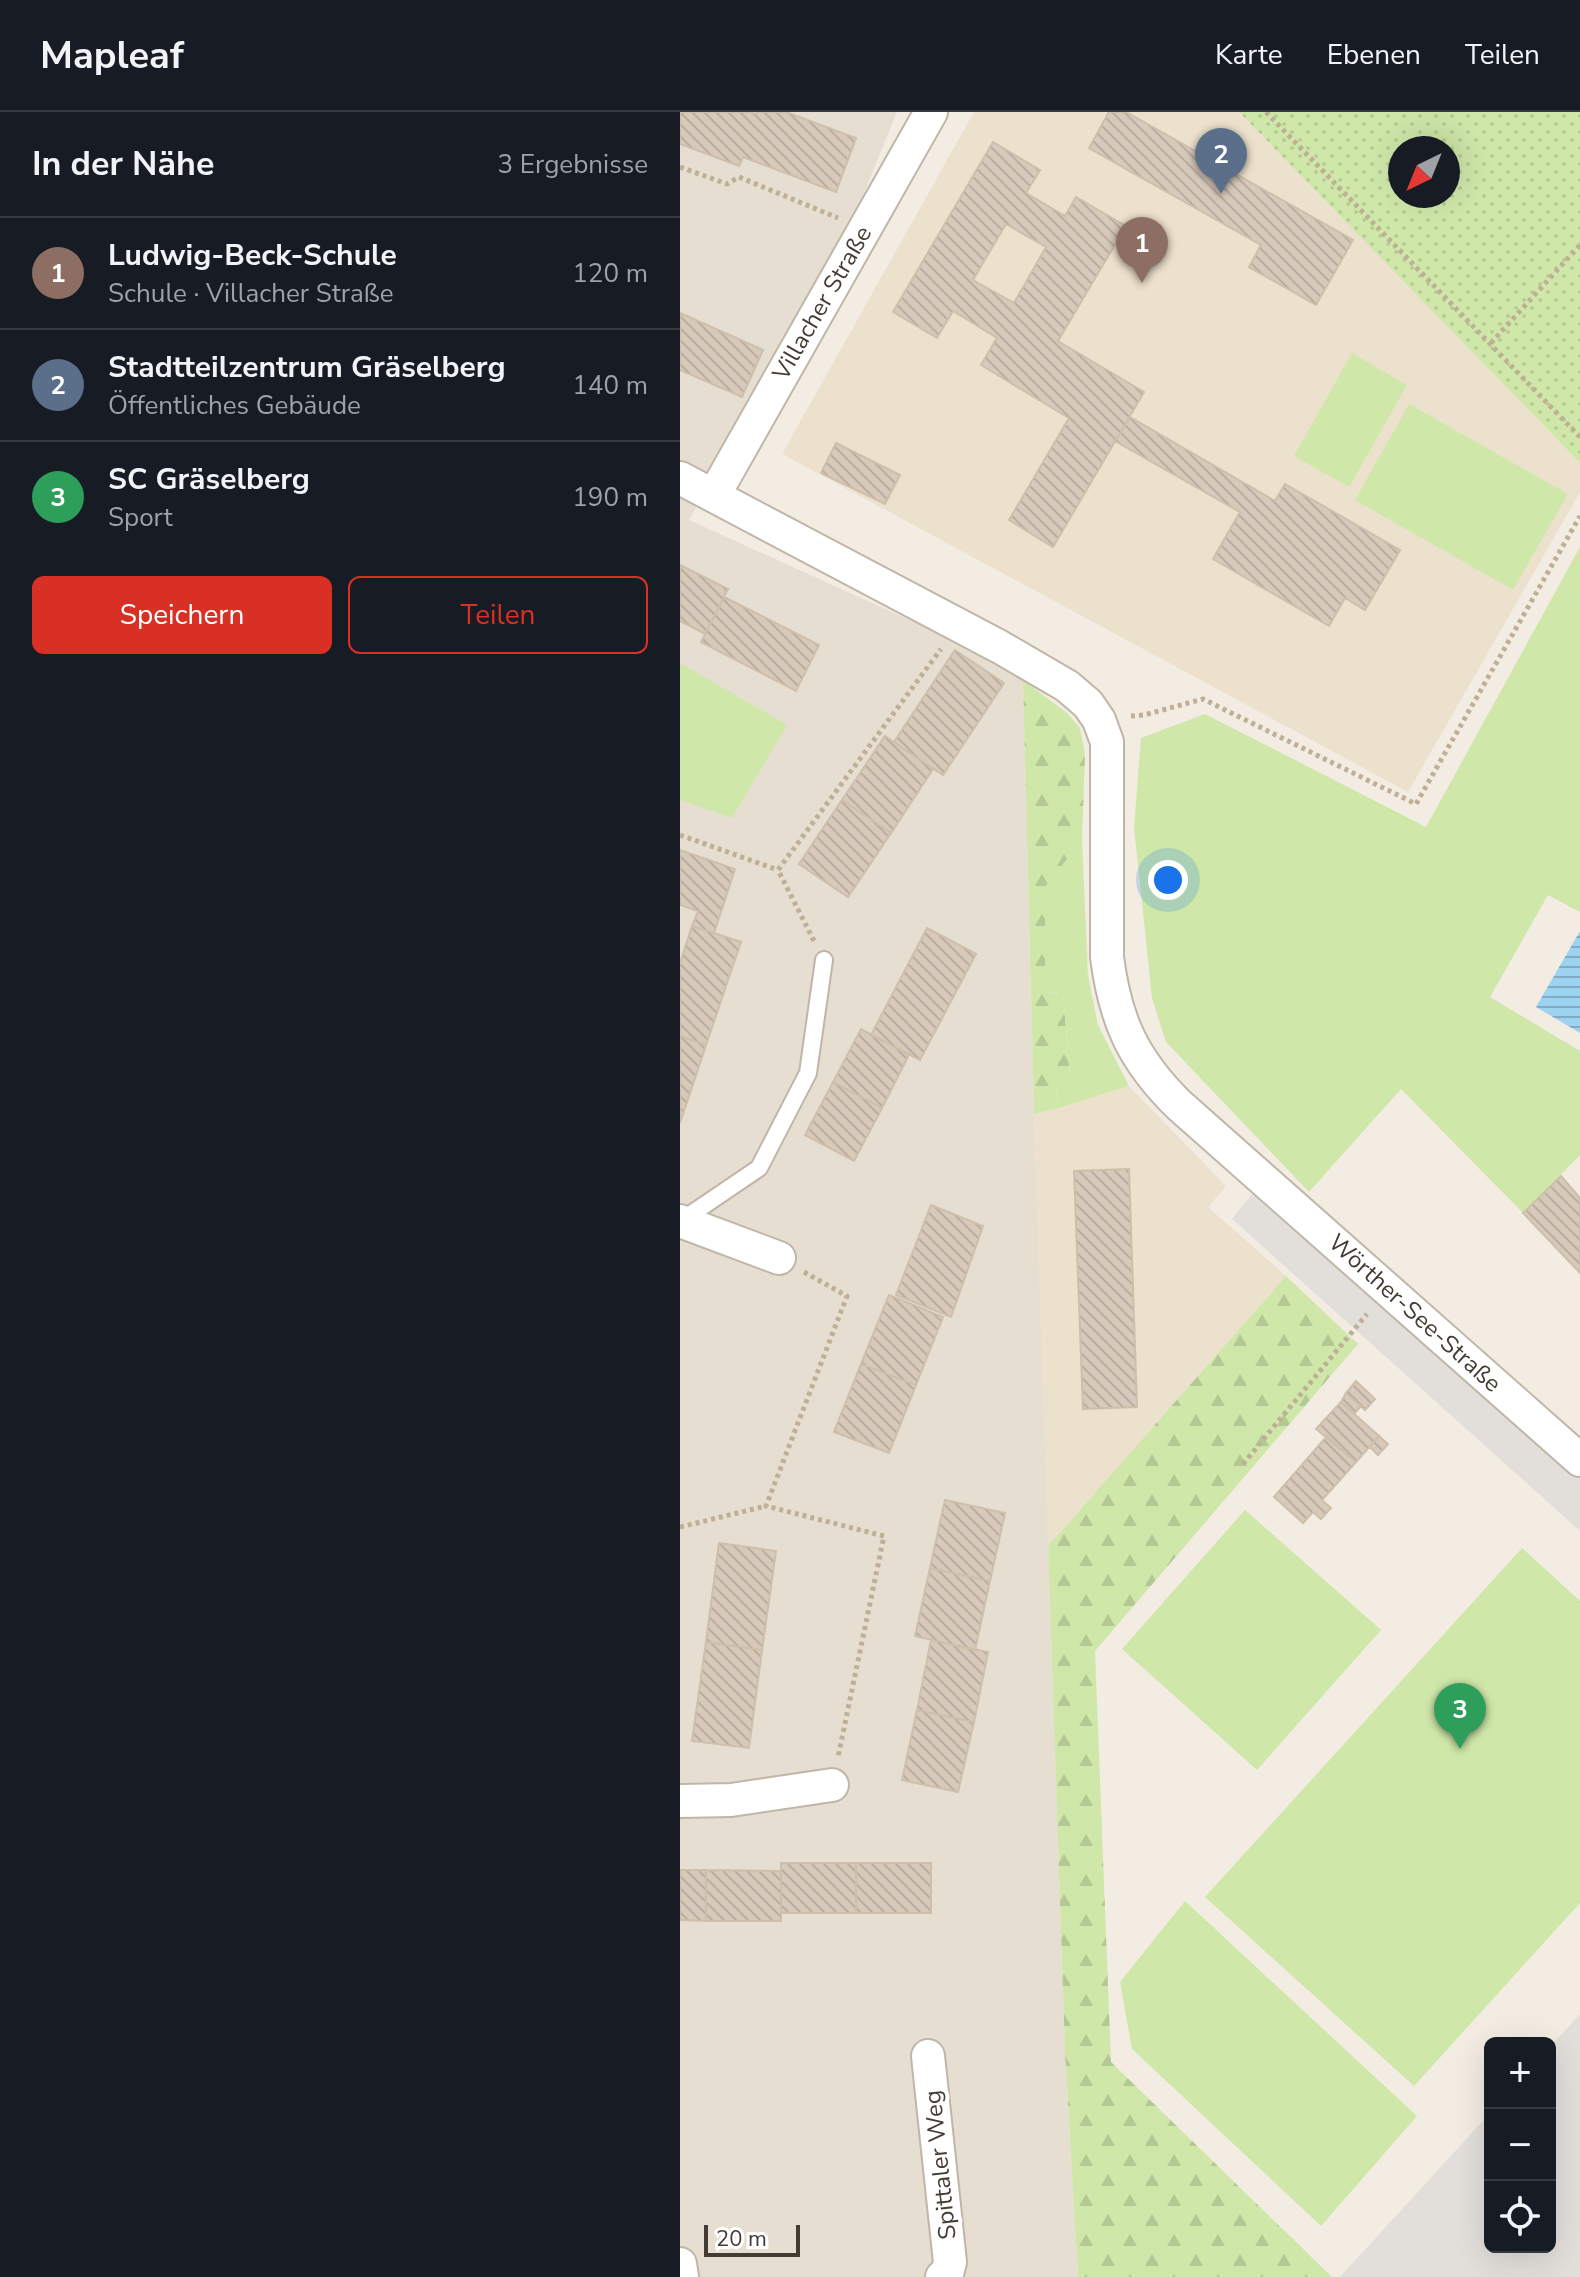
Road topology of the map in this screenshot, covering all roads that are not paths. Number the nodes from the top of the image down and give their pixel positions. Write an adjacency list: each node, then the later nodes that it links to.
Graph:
1 (931, 112): 3 (street, Villacher Straße)
2 (680, 478): 3 (street)
3 (714, 495): 7 (street, Wörther-See-Straße)
4 (824, 960): 5 (lane)
5 (681, 1221): 6 (street)
6 (779, 1258)
7 (1580, 1460)
8 (832, 1785): 9 (street)
9 (680, 1801)
10 (928, 2056): 12 (street, Spittaler Weg)
11 (680, 2264): 13 (street)
12 (944, 2275)
13 (682, 2277)

